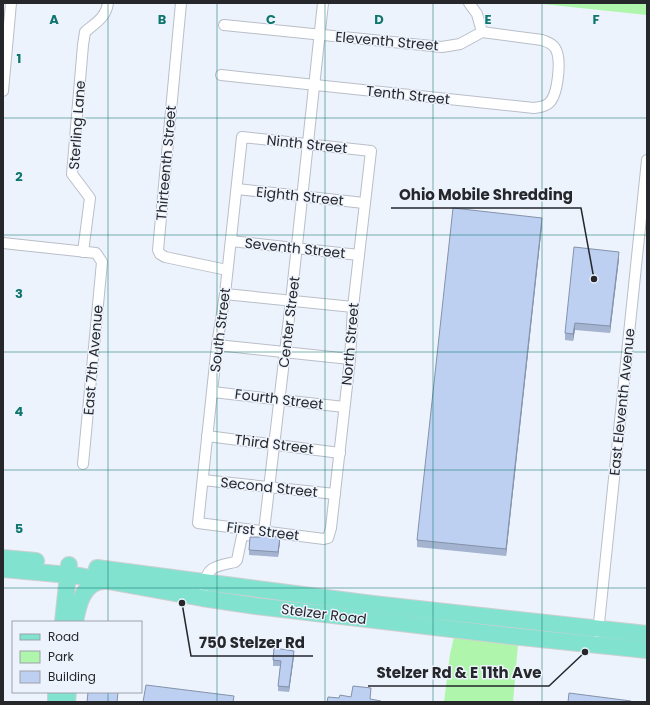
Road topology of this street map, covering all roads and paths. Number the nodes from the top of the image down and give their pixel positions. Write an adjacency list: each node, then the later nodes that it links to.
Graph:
1 (12, 3): 11 (street)
2 (108, 3): 22 (street, Sterling Lane)
3 (181, 3): 24 (street, Thirteenth Street)
4 (323, 3): 8 (street, Center Street)
5 (470, 3): 7 (street)
6 (224, 25): 8 (street, Eleventh Street)
7 (482, 32): 8 (street, Eleventh Street); 10 (street, Tenth Street)
8 (319, 35): 10 (street, Center Street)
9 (221, 75): 10 (street, Tenth Street)
10 (313, 85): 13 (street, Center Street)
11 (3, 91)
12 (242, 137): 13 (street, Ninth Street); 16 (street, South Street)
13 (307, 143): 14 (street, Ninth Street); 17 (street, Center Street)
14 (371, 151): 18 (street, North Street)
15 (647, 160): 53 (street, East Eleventh Avenue)
16 (237, 189): 17 (street, Eighth Street); 19 (street, South Street)
17 (302, 196): 18 (street, Eighth Street); 21 (street, Center Street)
18 (364, 203): 23 (street, North Street)
19 (231, 241): 21 (street, Seventh Street); 24 (street, South Street)
20 (3, 243): 22 (street)
21 (297, 249): 23 (street, Seventh Street); 26 (street, Center Street)
22 (83, 252): 37 (street, East 7th Avenue)
23 (359, 255): 27 (street, North Street)
24 (227, 270): 25 (street, South Street)
25 (225, 294): 26 (street); 28 (street, South Street)
26 (291, 301): 27 (street); 29 (street, Center Street)
27 (353, 307): 30 (street, North Street)
28 (217, 345): 29 (street); 31 (street, South Street)
29 (285, 352): 30 (street); 32 (street, Center Street)
30 (350, 359): 33 (street, North Street)
31 (213, 392): 32 (street, Fourth Street); 34 (street, South Street)
32 (280, 399): 33 (street, Fourth Street); 35 (street, Center Street)
33 (344, 406): 36 (street, North Street)
34 (208, 436): 35 (street, Third Street); 38 (street, South Street)
35 (274, 444): 36 (street, Third Street); 39 (street, Center Street)
36 (340, 453): 40 (street, North Street)
37 (83, 464)
38 (203, 480): 39 (street, Second Street); 41 (street, South Street)
39 (269, 487): 40 (street, Second Street); 42 (street, Center Street)
40 (335, 494): 43 (street, North Street)
41 (198, 523): 42 (street, First Street)
42 (264, 532): 43 (street, First Street); 48 (street)
43 (328, 538)
44 (3, 558): 46 (main road, Stelzer Road)
45 (3, 569): 46 (main road, Stelzer Road)
46 (74, 571): 47 (main road, Stelzer Road); 48 (main road, Stelzer Road); 50 (main road); 51 (main road)
47 (108, 581): 49 (main road, Stelzer Road); 52 (main road)
48 (204, 582): 49 (street); 53 (main road, Stelzer Road)
49 (202, 598): 55 (main road, Stelzer Road)
50 (63, 621)
51 (75, 621)
52 (75, 621)
53 (598, 629): 54 (main road, Stelzer Road); 55 (street, East Eleventh Avenue)
54 (647, 634)
55 (597, 645): 56 (main road, Stelzer Road)
56 (647, 650)

